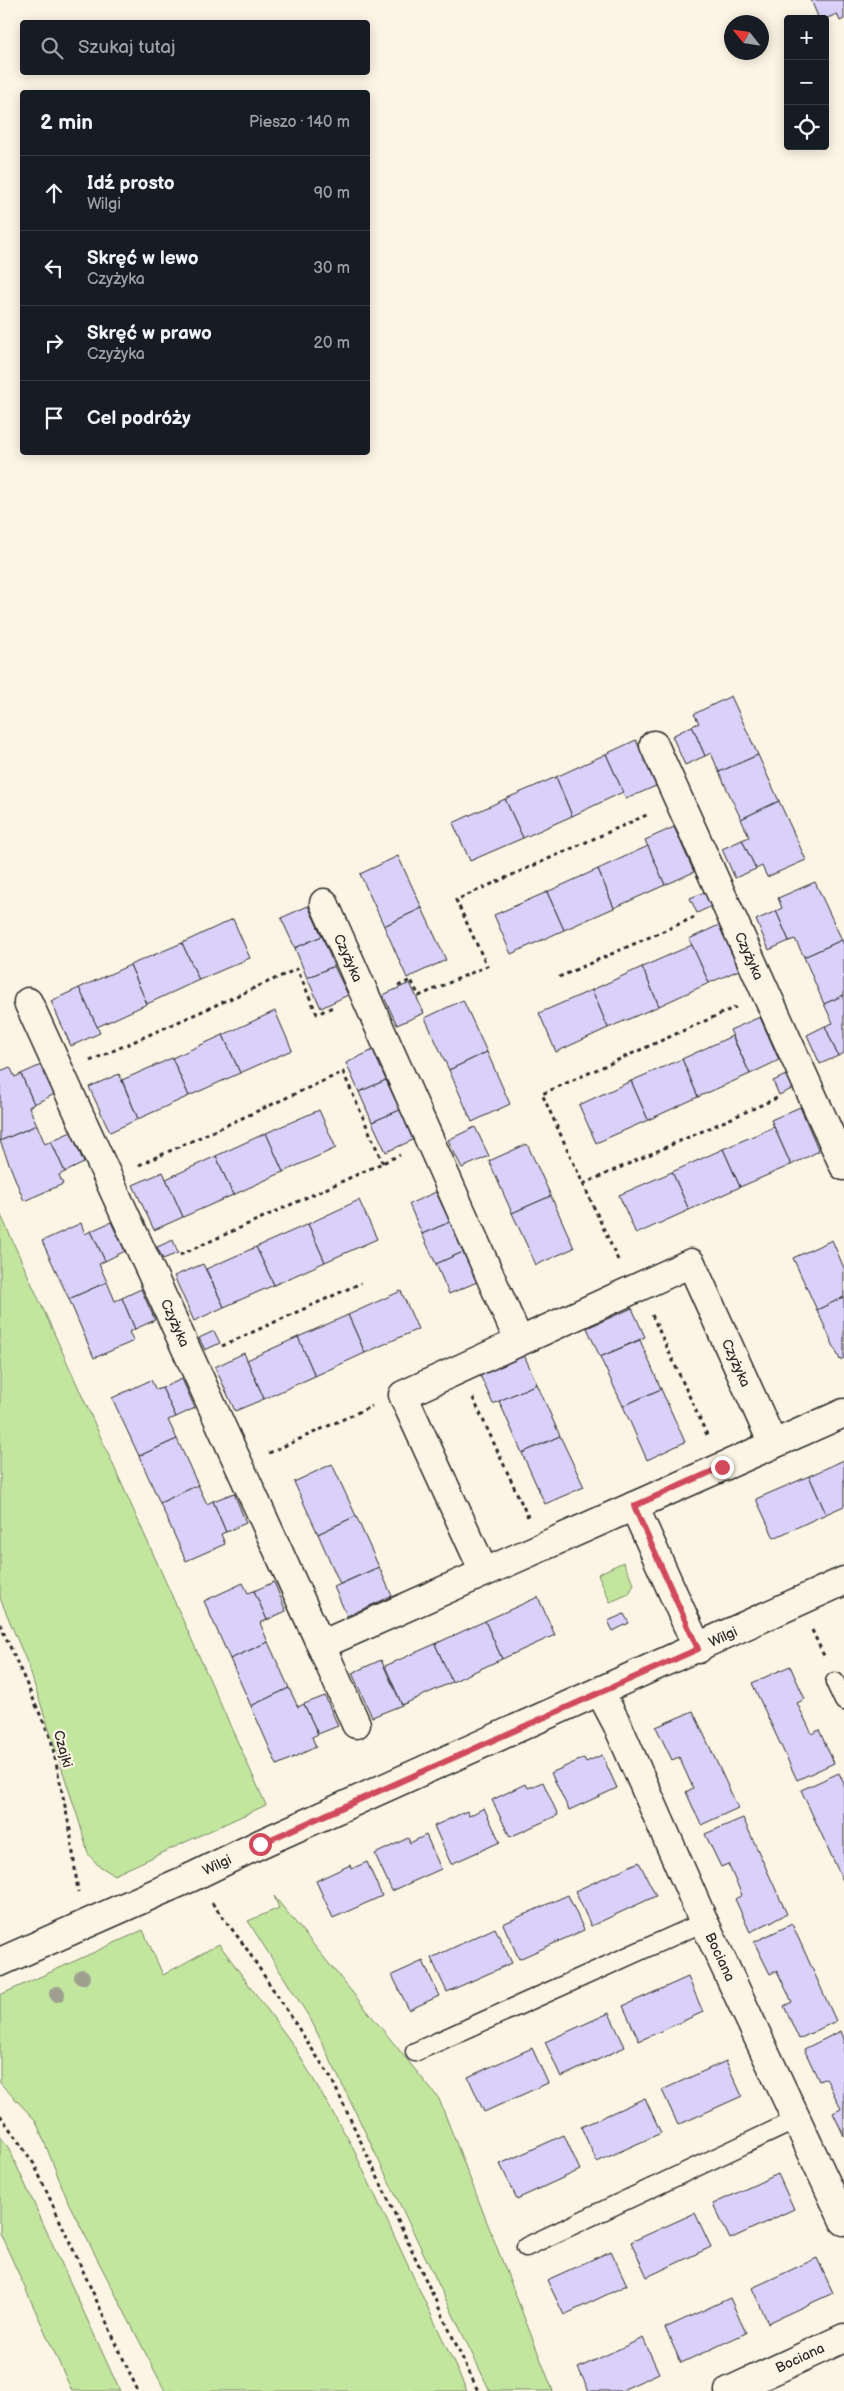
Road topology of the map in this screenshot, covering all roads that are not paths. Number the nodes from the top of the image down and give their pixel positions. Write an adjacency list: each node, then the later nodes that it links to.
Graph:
1 (654, 745): 4 (street, Czyżyka)
2 (324, 904): 5 (street, Czyżyka)
3 (28, 1002): 11 (street, Czyżyka)
4 (844, 1166)
5 (519, 1341): 7 (street, Czyżyka); 9 (street, Czyżyka)
6 (844, 1413): 7 (street)
7 (773, 1444): 8 (street)
8 (634, 1506): 9 (street); 12 (street)
9 (484, 1572): 11 (street)
10 (844, 1581): 12 (street, Wilgi)
11 (321, 1644): 16 (street, Czyżyka)
12 (698, 1649): 14 (street, Wilgi)
13 (835, 1682): 15 (lane)
14 (600, 1692): 17 (street, Bociana); 18 (street, Wilgi)
15 (844, 1701)
16 (356, 1724)
17 (704, 1922): 19 (lane); 20 (street, Bociana)
18 (0, 1962)
19 (415, 2052)
20 (796, 2120): 21 (street, Bociana); 22 (lane)
21 (844, 2221)
22 (526, 2247)
23 (844, 2338): 24 (street, Bociana)
24 (728, 2391)

